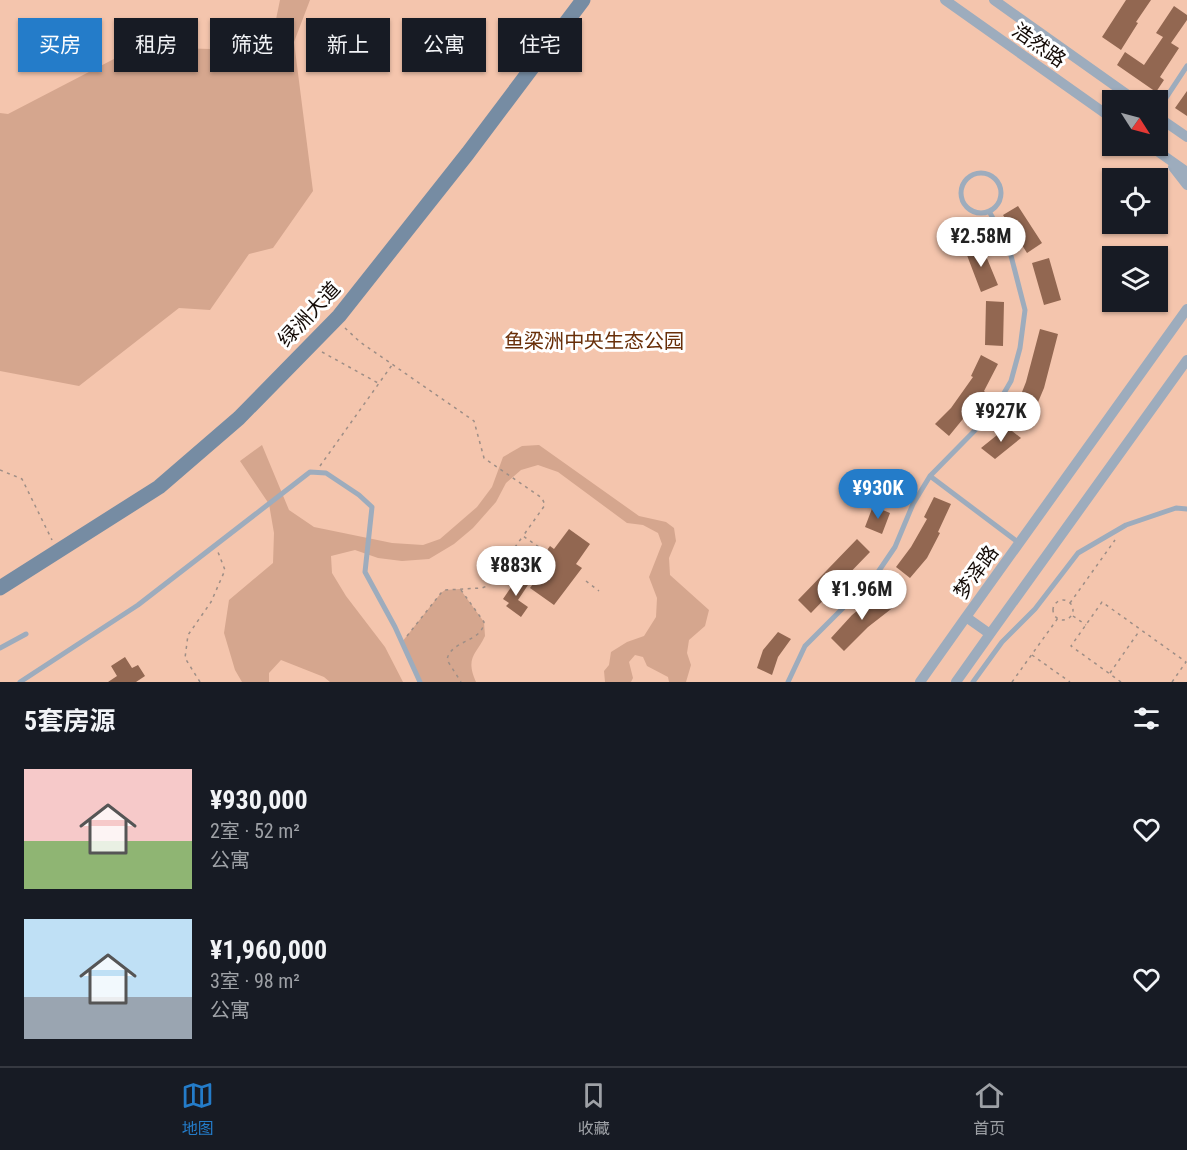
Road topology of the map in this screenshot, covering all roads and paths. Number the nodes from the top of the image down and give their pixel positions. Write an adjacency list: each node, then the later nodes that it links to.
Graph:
1 (584, 0): 16 (main road, 绿洲大道)
2 (945, 0): 7 (street, 浩然路)
3 (994, 0): 5 (street, 浩然路)
4 (1187, 66): 6 (lane)
5 (1121, 90)
6 (1168, 95)
7 (1102, 111)
8 (1168, 124): 9 (street)
9 (1187, 137)
10 (1165, 156): 12 (street)
11 (1165, 156): 13 (street)
12 (1187, 172)
13 (1187, 185)
14 (989, 211): 14 (lane); 23 (lane)
15 (1187, 309): 27 (street, 梦泽路)
16 (337, 318): 17 (main road, 绿洲大道); 19 (path)
17 (310, 346): 20 (path); 29 (main road, 绿洲大道)
18 (1187, 360): 42 (street)
19 (393, 364): 20 (path); 26 (path)
20 (379, 384): 22 (path)
21 (0, 470): 29 (path)
22 (316, 472): 28 (lane); 43 (lane)
23 (930, 476): 27 (lane); 52 (lane)
24 (1187, 508): 25 (lane)
25 (1126, 525): 35 (path); 44 (lane)
26 (523, 536): 30 (path); 33 (path)
27 (1019, 543): 37 (street, 梦泽路)
28 (216, 545): 48 (lane); 49 (path)
29 (58, 551): 32 (main road, 绿洲大道)
30 (546, 552)
31 (586, 581): 34 (path)
32 (0, 588)
33 (460, 589): 43 (path); 51 (path)
34 (599, 591)
35 (1070, 603): 36 (path); 38 (path)
36 (1072, 615): 38 (path); 39 (path)
37 (966, 617): 42 (street, 梦泽路); 53 (street)
38 (1058, 618): 46 (path)
39 (1086, 625): 40 (path); 47 (path)
40 (1140, 629): 47 (path); 59 (path)
41 (26, 634): 45 (lane)
42 (990, 634): 44 (lane); 54 (street)
43 (402, 642): 50 (lane)
44 (1002, 642): 55 (lane)
45 (0, 648)
46 (1032, 655): 56 (path); 57 (path)
47 (1110, 674): 58 (path)
48 (20, 682)
49 (200, 682)
50 (420, 682)
51 (461, 682)
52 (788, 682)
53 (920, 682)
54 (956, 682)
55 (973, 682)
56 (1012, 682)
57 (1070, 682)
58 (1121, 682)
59 (1172, 682)

